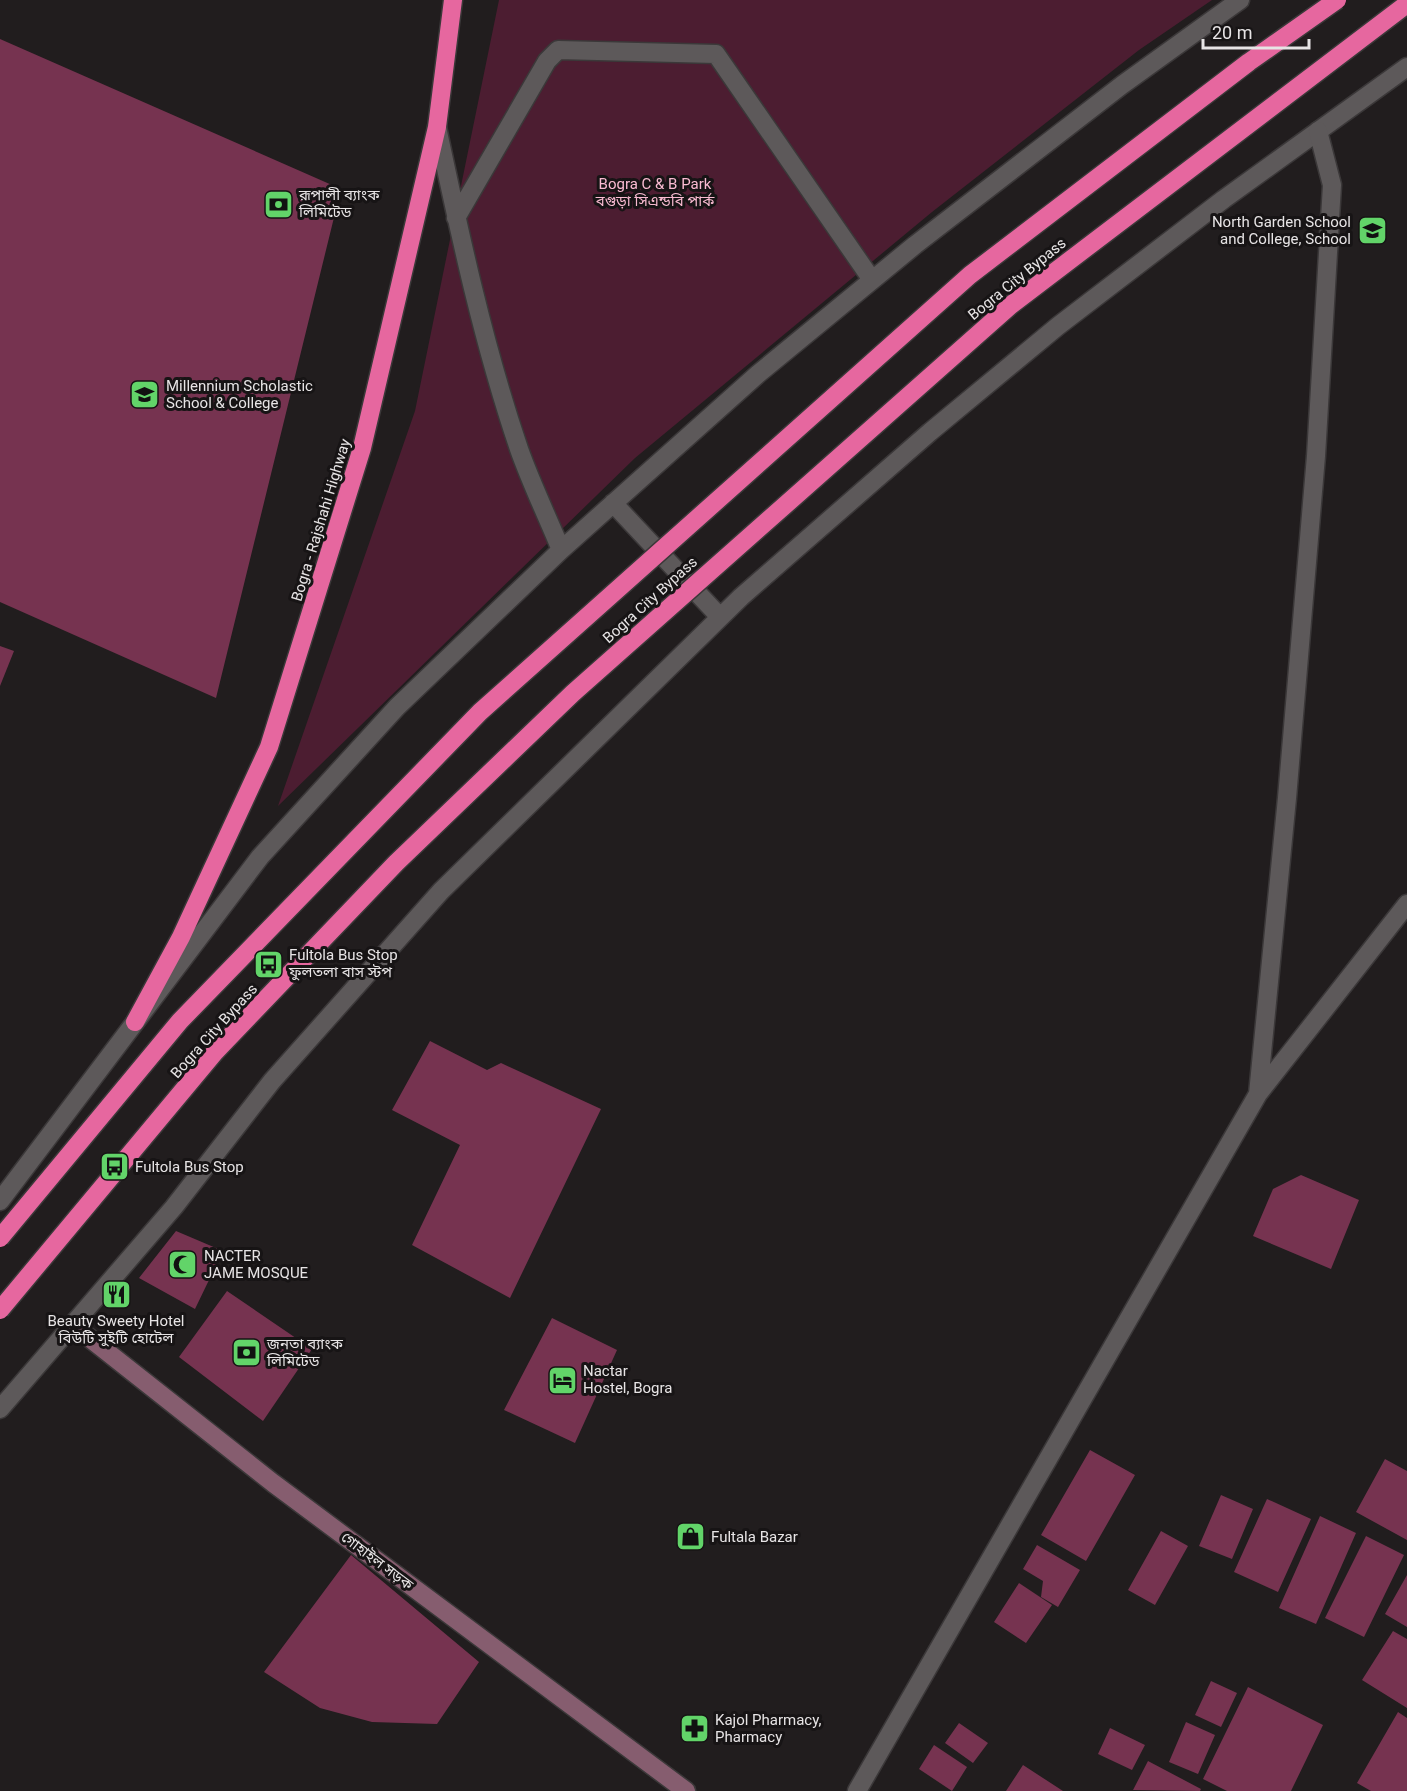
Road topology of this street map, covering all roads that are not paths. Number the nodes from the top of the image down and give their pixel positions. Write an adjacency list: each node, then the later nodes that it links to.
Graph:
1 (453, 0): 6 (highway, Bogra - Rajshahi Highway)
2 (1240, 0): 9 (street)
3 (1337, 0): 17 (highway, Bogra City Bypass, bridge)
4 (1407, 4): 18 (highway, Bogra City Bypass, bridge)
5 (1407, 67): 7 (street)
6 (437, 127): 8 (street); 14 (highway, Bogra - Rajshahi Highway)
7 (1318, 131): 12 (street); 15 (street)
8 (456, 218): 9 (street); 11 (street)
9 (872, 280): 10 (street)
10 (613, 503): 11 (street); 12 (street)
11 (561, 550): 14 (street)
12 (720, 617): 19 (street)
13 (1407, 904): 15 (street)
14 (135, 1022): 16 (street)
15 (1258, 1094): 22 (street)
16 (0, 1201)
17 (0, 1238)
18 (0, 1310)
19 (73, 1325): 20 (street); 21 (main road, গোহাইল সড়ক)
20 (0, 1409)
21 (686, 1791)
22 (857, 1791)

